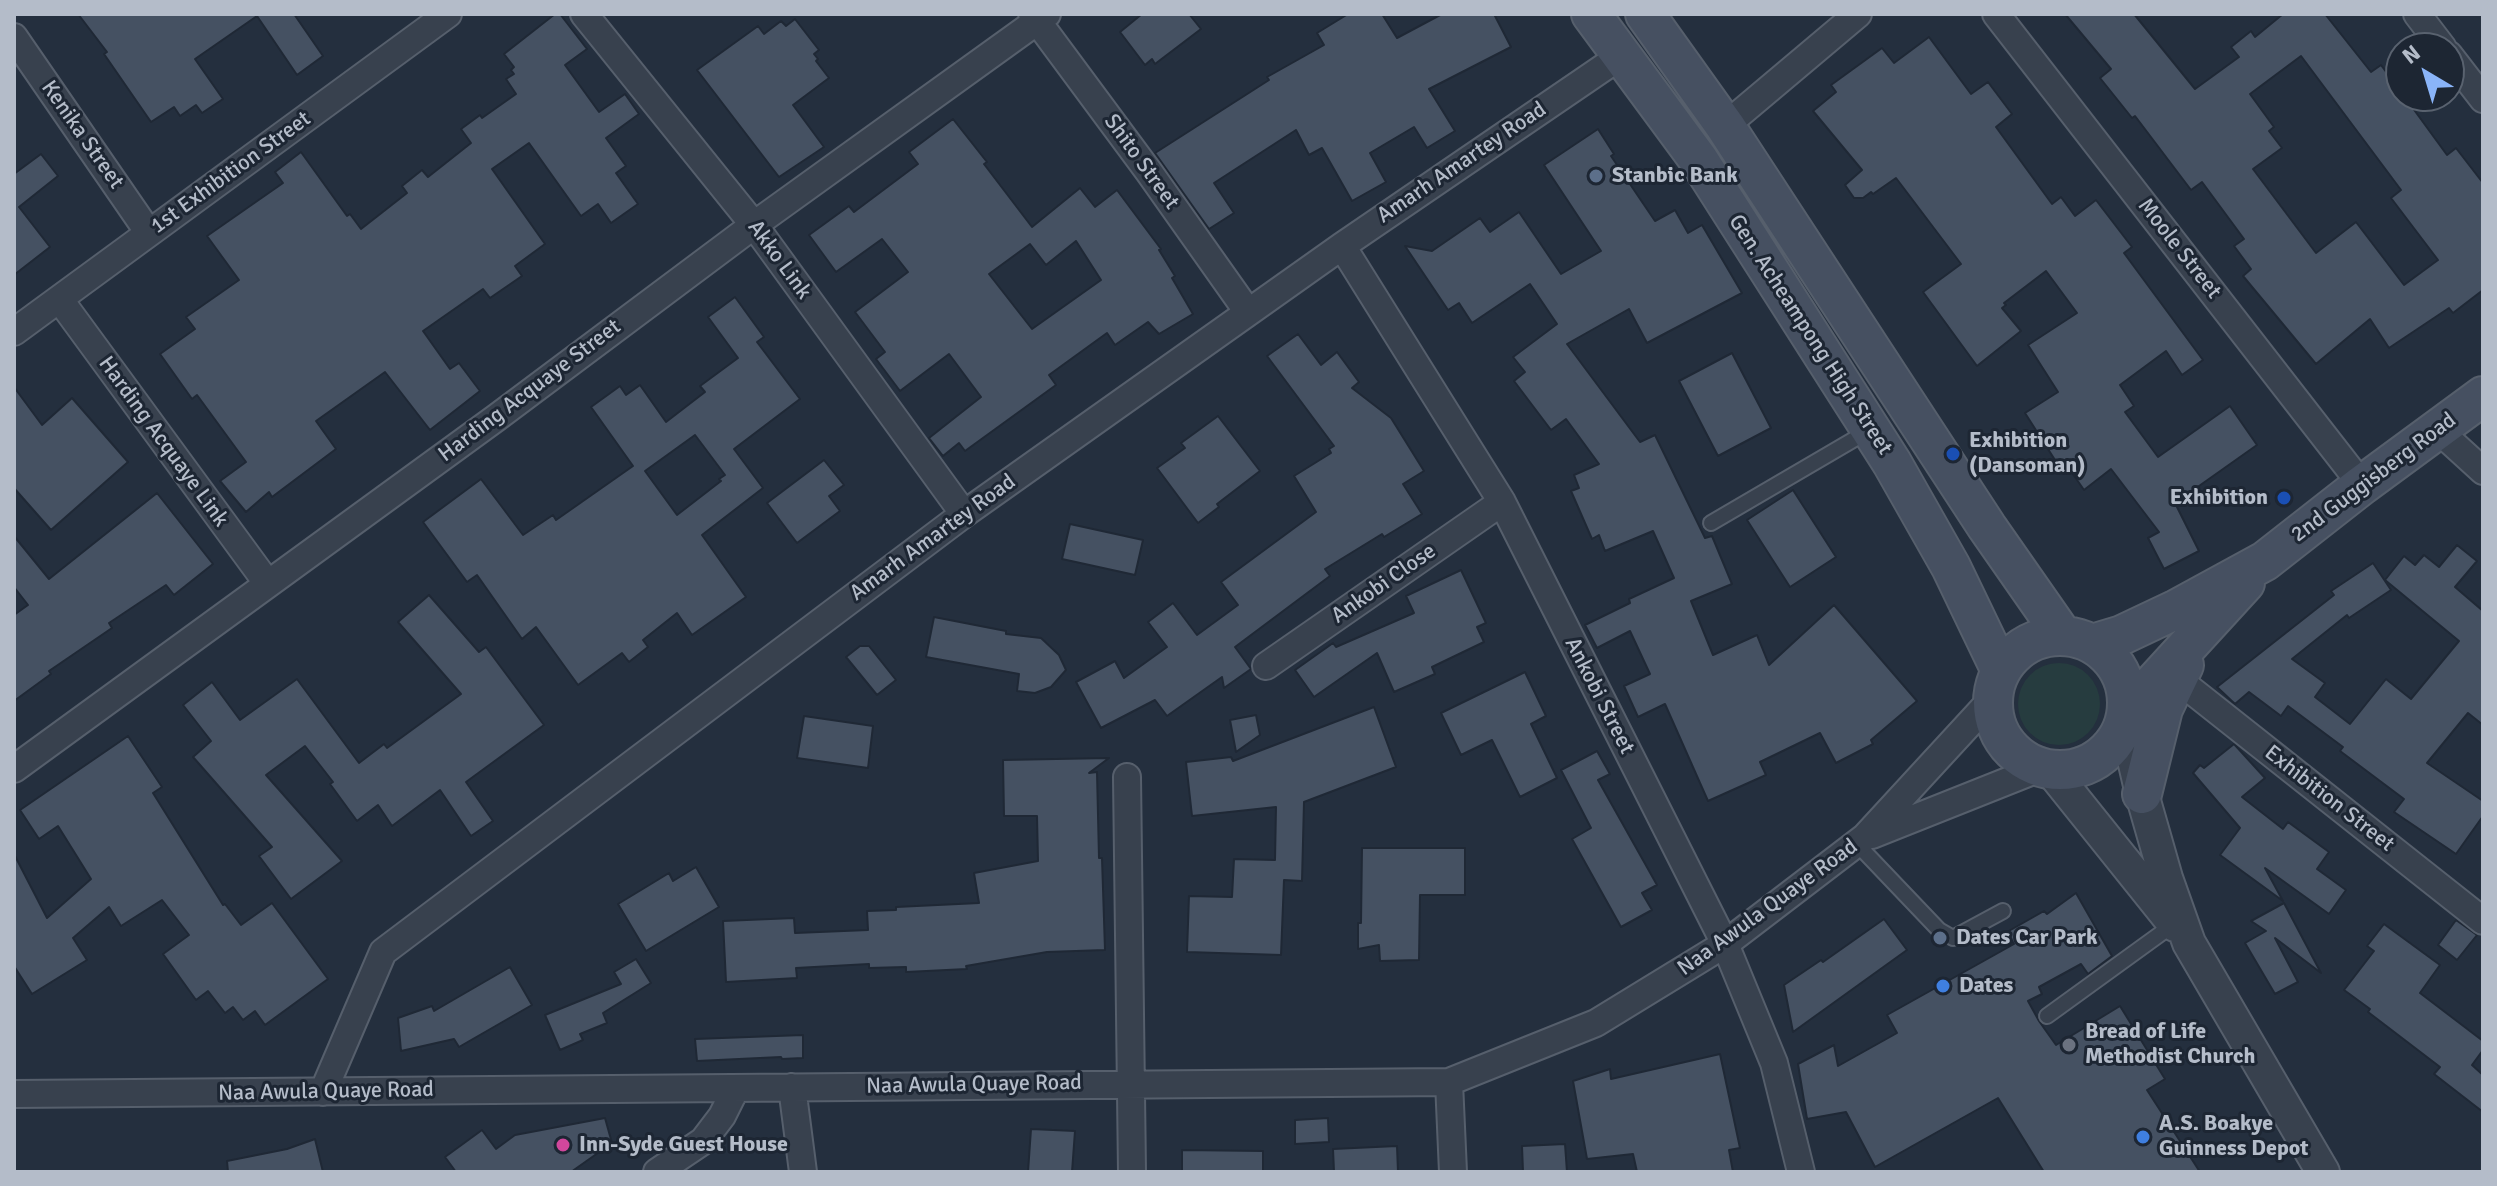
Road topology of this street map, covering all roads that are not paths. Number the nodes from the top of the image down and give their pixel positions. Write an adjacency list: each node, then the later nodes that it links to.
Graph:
1 (447, 14): 16 (street, 1st Exhibition Street)
2 (584, 14): 15 (street, Akko Link)
3 (1591, 14): 11 (main road, Gen. Acheampong High Street)
4 (1645, 14): 14 (main road, Gen. Acheampong High Street)
5 (1858, 14): 14 (street)
6 (1996, 14): 25 (street, Moole Street)
7 (2417, 14): 9 (street)
8 (1039, 16): 15 (street, Harding Acquaye Street); 19 (street, Shito Street)
9 (2431, 32)
10 (14, 37): 16 (street, Kenika Street)
11 (1622, 55): 17 (street, Amarh Amartey Road); 22 (main road, Gen. Acheampong High Street)
12 (2465, 76): 13 (street)
13 (2483, 99)
14 (1725, 126): 30 (main road, Gen. Acheampong High Street)
15 (754, 225): 27 (street, Akko Link); 31 (street, Harding Acquaye Street)
16 (149, 233): 18 (street, 1st Exhibition Street)
17 (1342, 246): 19 (street, Amarh Amartey Road); 26 (street, Ankobi Street)
18 (60, 300): 20 (street, 1st Exhibition Street); 31 (street, Harding Acquaye Link)
19 (1248, 312): 27 (street, Amarh Amartey Road)
20 (14, 332)
21 (2483, 396): 23 (main road, 2nd Guggisberg Road)
22 (1870, 430): 28 (lane); 37 (main road, Gen. Acheampong High Street)
23 (2438, 430): 24 (street); 25 (main road, 2nd Guggisberg Road)
24 (2483, 471)
25 (2362, 485): 29 (main road, 2nd Guggisberg Road)
26 (1502, 502): 35 (street, Ankobi Close); 47 (street, Ankobi Street)
27 (964, 514): 53 (street, Amarh Amartey Road)
28 (1711, 523)
29 (2265, 561): 32 (main road, 2nd Guggisberg Road); 33 (main road, 2nd Guggisberg Road)
30 (2024, 581): 32 (main road); 34 (main road, Gen. Acheampong High Street)
31 (268, 584): 40 (street, Harding Acquaye Street)
32 (2149, 622): 34 (main road, 2nd Guggisberg Road)
33 (2208, 625): 36 (main road); 38 (main road, 2nd Guggisberg Road)
34 (2078, 640): 37 (main road); 38 (main road)
35 (1266, 666)
36 (2176, 678): 42 (main road); 45 (street, Exhibition Street)
37 (1997, 685): 39 (main road); 43 (street, Naa Awula Quaye Road)
38 (2126, 716): 39 (main road); 42 (street)
39 (2046, 768): 43 (street, Naa Awula Quaye Road); 46 (street)
40 (14, 769)
41 (1127, 777): 50 (street)
42 (2142, 794): 46 (street)
43 (1861, 841): 44 (lane); 47 (street, Naa Awula Quaye Road)
44 (2003, 911)
45 (2483, 921)
46 (2182, 933): 48 (lane); 60 (street)
47 (1725, 944): 49 (street, Naa Awula Quaye Road); 59 (street, Ankobi Street)
48 (2047, 1016)
49 (1449, 1082): 50 (street, Naa Awula Quaye Road); 58 (street)
50 (1131, 1084): 51 (street, Naa Awula Quaye Road); 57 (street)
51 (792, 1087): 52 (street, Naa Awula Quaye Road); 56 (street)
52 (736, 1088): 53 (street, Naa Awula Quaye Road); 55 (street)
53 (323, 1092): 54 (street, Naa Awula Quaye Road)
54 (14, 1094)
55 (657, 1172)
56 (803, 1172)
57 (1132, 1172)
58 (1453, 1172)
59 (1801, 1172)
60 (2323, 1172)

